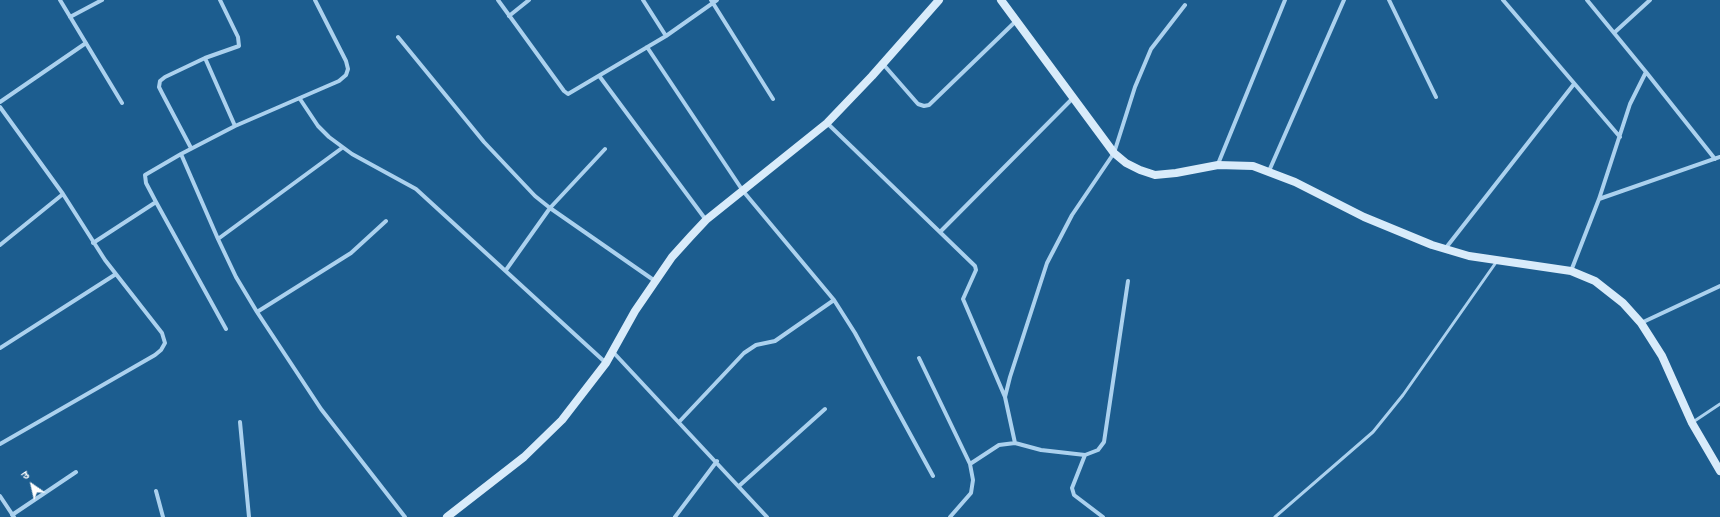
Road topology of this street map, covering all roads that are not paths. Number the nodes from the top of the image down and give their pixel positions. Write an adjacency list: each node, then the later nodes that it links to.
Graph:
1 (60, 0): 21 (street)
2 (102, 0): 21 (street)
3 (220, 0): 28 (street)
4 (315, 0): 35 (street)
5 (498, 0): 20 (street)
6 (528, 0): 20 (street)
7 (643, 0): 24 (street)
8 (717, 0): 17 (street)
9 (939, 0): 29 (street)
10 (1001, 0): 22 (street)
11 (1285, 0): 50 (street)
12 (1339, 0): 18 (street)
13 (1389, 0): 33 (street)
14 (1503, 0): 32 (street)
15 (1587, 0): 23 (street)
16 (1650, 0): 23 (street)
17 (712, 1): 24 (street); 36 (street)
18 (1344, 2): 51 (street)
19 (1185, 5): 46 (street)
20 (509, 16): 31 (street)
21 (70, 17): 26 (street)
22 (1016, 21): 29 (street); 34 (street)
23 (1615, 32): 30 (street)
24 (666, 36): 27 (street)
25 (398, 37): 56 (street)
26 (86, 43): 37 (street); 38 (street)
27 (647, 47): 31 (street); 52 (street)
28 (205, 58): 41 (street); 43 (street)
29 (883, 64): 40 (street)
30 (1646, 72): 42 (street); 49 (street)
31 (600, 77): 57 (street)
32 (1574, 84): 42 (street); 63 (street)
33 (1436, 97)
34 (1073, 98): 46 (street); 59 (street)
35 (300, 99): 41 (street); 44 (street)
36 (773, 99)
37 (0, 102)
38 (122, 103)
39 (0, 107): 53 (street)
40 (827, 123): 52 (street); 59 (street)
41 (235, 126): 43 (street)
42 (1620, 137): 54 (street)
43 (191, 148): 47 (street)
44 (342, 148): 60 (street); 65 (street)
45 (605, 149): 56 (street)
46 (1114, 153): 50 (street); 79 (street)
47 (181, 154): 55 (street); 60 (street)
48 (1720, 158): 49 (street)
49 (1715, 159): 54 (street)
50 (1218, 164): 51 (street)
51 (1269, 171): 63 (street)
52 (743, 191): 57 (street); 71 (street)
53 (63, 194): 61 (street); 62 (street)
54 (1599, 199): 66 (street)
55 (156, 202): 61 (street); 74 (street)
56 (550, 208): 65 (street); 68 (street)
57 (706, 220): 68 (street)
58 (386, 221): 72 (street)
59 (940, 232): 79 (street)
60 (218, 239): 72 (street)
61 (93, 243): 67 (street)
62 (0, 245)
63 (1445, 249): 64 (street)
64 (1498, 260): 66 (street); 105 (lane)
65 (506, 270): 78 (street)
66 (1571, 271): 73 (street)
67 (116, 274): 75 (street); 86 (street)
68 (655, 281): 76 (street)
69 (1128, 281): 87 (street)
70 (1720, 286): 73 (street)
71 (834, 300): 83 (street); 92 (street)
72 (257, 312): 99 (street)
73 (1641, 323): 84 (street)
74 (226, 329)
75 (0, 348)
76 (613, 352): 78 (street); 83 (street)
77 (919, 358): 89 (street)
78 (606, 363): 100 (street)
79 (1005, 397): 85 (street)
80 (1720, 404): 84 (lane)
81 (825, 409): 93 (street)
82 (240, 422): 98 (street)
83 (679, 422): 88 (street)
84 (1692, 423): 90 (street)
85 (1014, 443): 87 (street); 89 (street)
86 (0, 444)
87 (1085, 455): 104 (street)
88 (717, 461): 93 (street); 101 (street)
89 (970, 464): 103 (street)
90 (1720, 471)
91 (76, 472): 96 (street)
92 (932, 476)
93 (739, 486): 102 (street)
94 (156, 491): 97 (street)
95 (0, 496): 96 (street)
96 (13, 516)
97 (163, 517)
98 (249, 517)
99 (405, 517)
100 (447, 517)
101 (675, 517)
102 (767, 517)
103 (950, 517)
104 (1103, 517)
105 (1275, 517)

